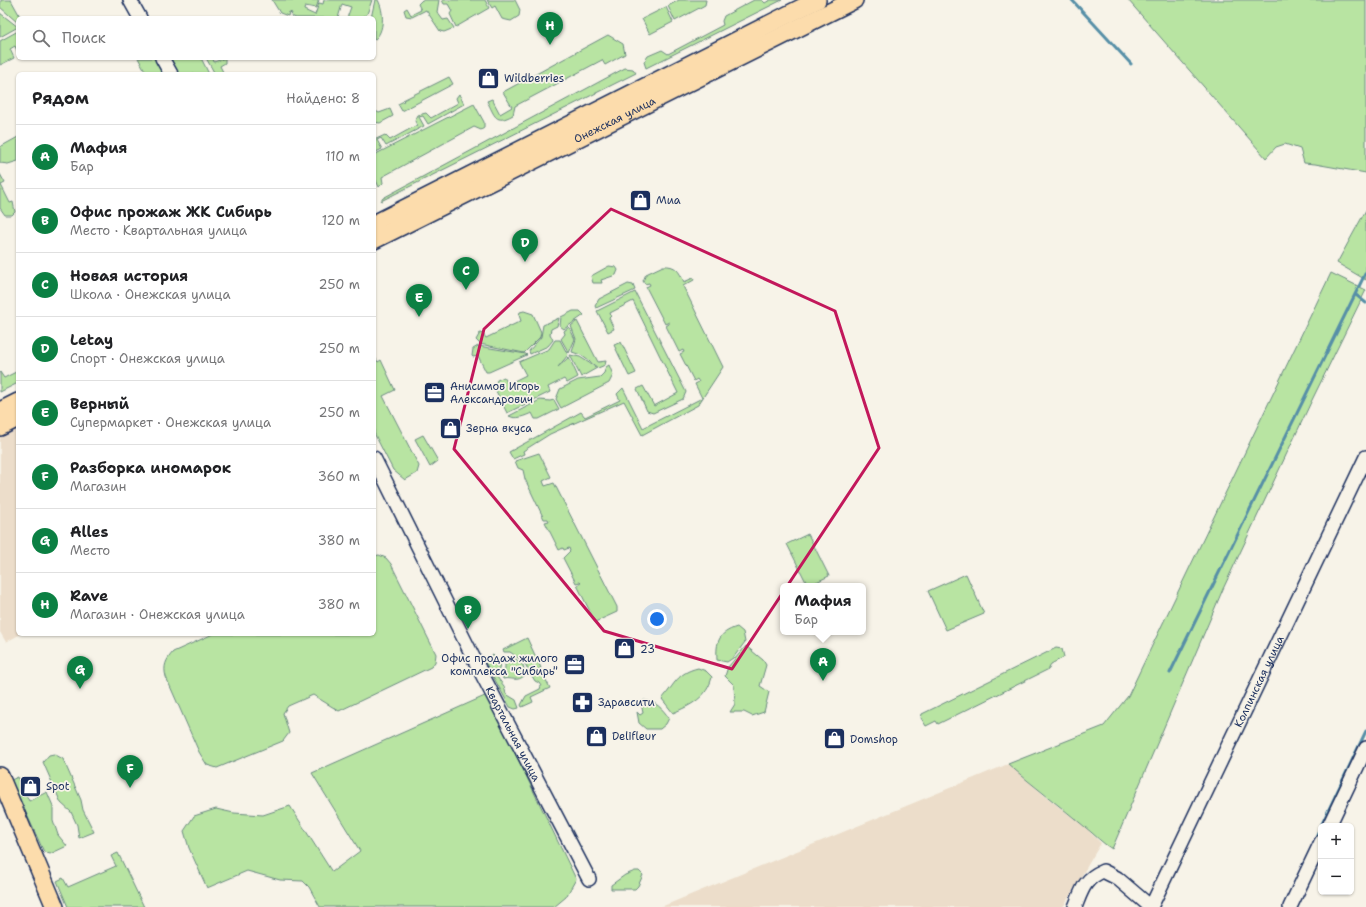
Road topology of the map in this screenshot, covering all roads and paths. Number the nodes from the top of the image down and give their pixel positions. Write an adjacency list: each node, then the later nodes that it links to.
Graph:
1 (130, 0): 4 (street)
2 (817, 0): 7 (main road, Онежская улица)
3 (854, 0): 8 (main road, Онежская улица)
4 (139, 16)
5 (163, 60): 6 (street)
6 (170, 72)
7 (376, 223)
8 (376, 239)
9 (16, 403): 10 (main road)
10 (0, 411)
11 (16, 419): 12 (main road)
12 (0, 427)
13 (1366, 457): 22 (street, Колпинская улица)
14 (376, 462): 19 (street, Квартальная улица)
15 (1366, 748): 17 (street)
16 (0, 776): 20 (main road)
17 (1330, 823)
18 (1318, 848): 23 (street)
19 (590, 879)
20 (55, 907)
21 (1075, 907): 22 (street)
22 (1151, 907)
23 (1290, 907)

